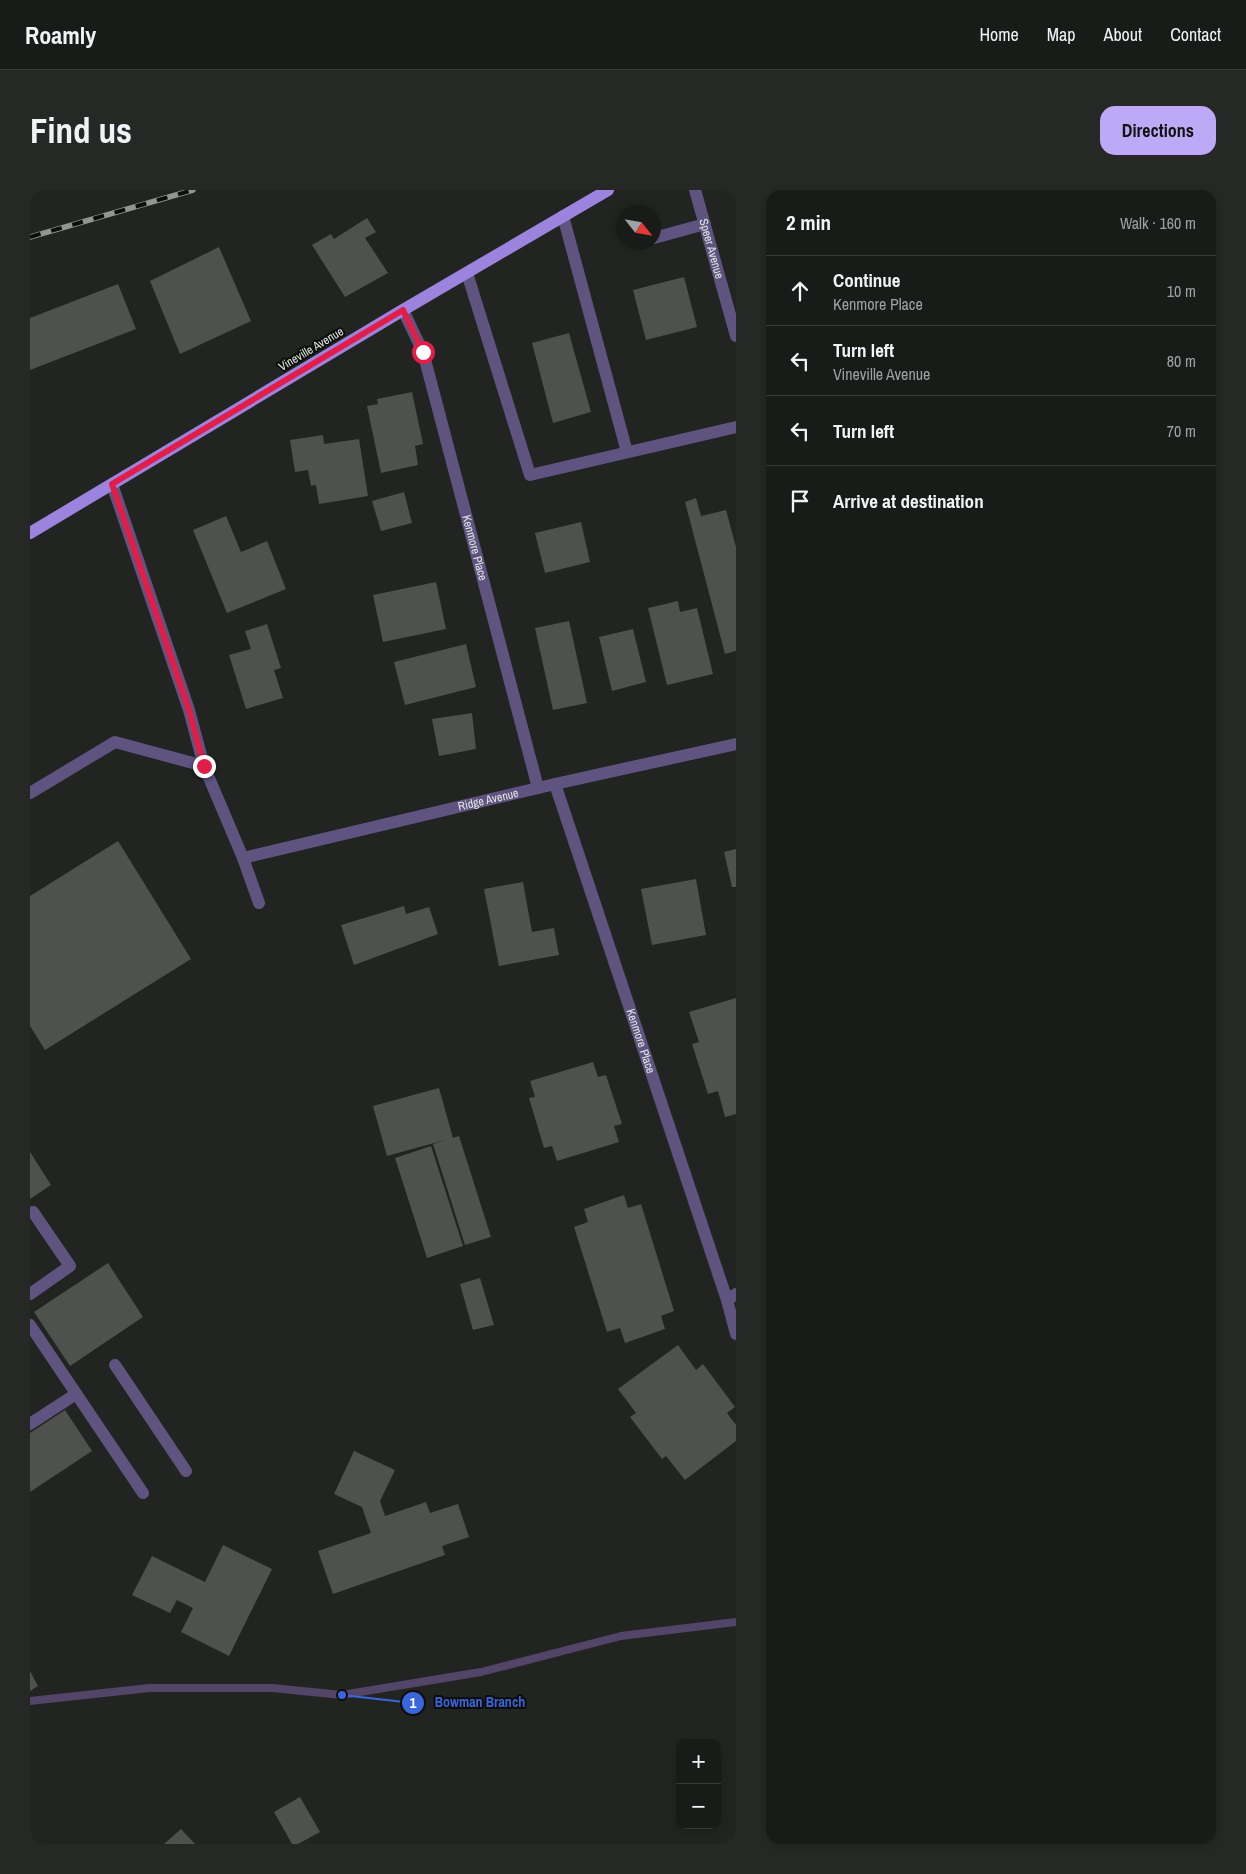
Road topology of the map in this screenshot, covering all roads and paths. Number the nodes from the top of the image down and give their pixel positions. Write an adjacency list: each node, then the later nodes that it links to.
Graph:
1 (608, 190): 3 (main road, Vineville Avenue)
2 (695, 190): 4 (street, Speer Avenue)
3 (563, 216): 6 (main road, Vineville Avenue); 10 (street)
4 (705, 224): 5 (street); 8 (street, Speer Avenue)
5 (661, 236)
6 (467, 273): 7 (main road, Vineville Avenue); 10 (street)
7 (403, 310): 11 (main road, Vineville Avenue); 16 (street, Kenmore Place)
8 (736, 336)
9 (736, 426): 10 (street)
10 (628, 452)
11 (112, 484): 12 (main road, Vineville Avenue); 14 (street)
12 (30, 533)
13 (736, 744): 15 (street, Ridge Avenue)
14 (204, 766): 17 (street); 18 (street)
15 (555, 784): 16 (street, Ridge Avenue); 22 (street, Kenmore Place)
16 (538, 788): 18 (street, Ridge Avenue)
17 (30, 793)
18 (243, 858): 19 (street)
19 (259, 903)
20 (33, 1212): 21 (street)
21 (30, 1294)
22 (732, 1297): 24 (street, Kenmore Place)
23 (30, 1325): 26 (street)
24 (736, 1334)
25 (115, 1365): 28 (street)
26 (76, 1394): 27 (street); 29 (street)
27 (30, 1424)
28 (186, 1471)
29 (143, 1493)

